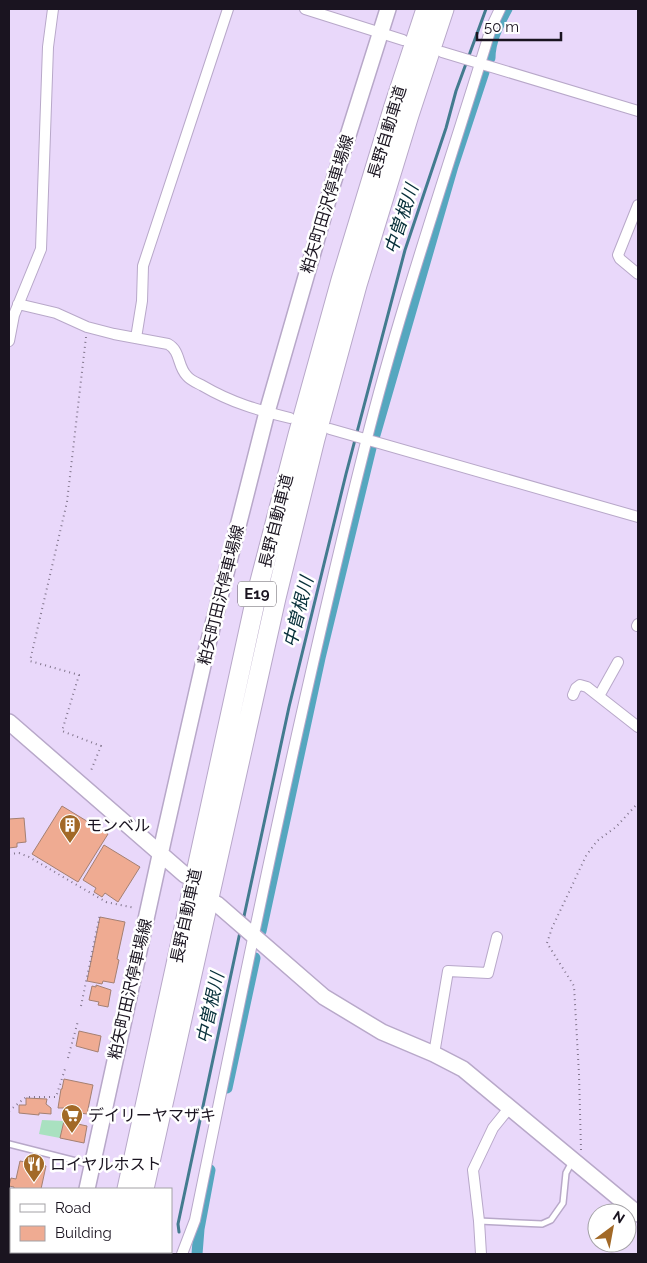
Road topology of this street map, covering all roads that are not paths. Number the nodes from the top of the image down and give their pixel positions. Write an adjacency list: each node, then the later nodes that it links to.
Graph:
1 (53, 9): 15 (street)
2 (228, 9): 17 (street)
3 (305, 9): 8 (street)
4 (388, 9): 8 (main road, 粕矢町田沢停車場線)
5 (426, 9): 40 (highway, 長野自動車道 / E19)
6 (444, 9): 41 (highway, 長野自動車道 / E19)
7 (500, 9): 11 (street)
8 (380, 32): 9 (street); 19 (main road, 粕矢町田沢停車場線)
9 (403, 40)
10 (442, 52): 11 (street)
11 (480, 63): 12 (street); 22 (street)
12 (638, 111)
13 (638, 205): 14 (street)
14 (638, 274)
15 (18, 304): 16 (street); 17 (street)
16 (11, 316): 18 (street)
17 (136, 338): 19 (street)
18 (9, 341)
19 (266, 412): 20 (street); 29 (main road, 粕矢町田沢停車場線)
20 (290, 418)
21 (330, 430): 22 (street)
22 (366, 440): 23 (street); 32 (street)
23 (638, 517)
24 (618, 662): 26 (street)
25 (573, 696): 26 (street)
26 (599, 696): 28 (street)
27 (9, 722): 29 (main road)
28 (638, 727)
29 (161, 853): 30 (main road); 38 (main road, 粕矢町田沢停車場線)
30 (185, 875)
31 (217, 904): 32 (main road)
32 (253, 936): 34 (main road); 44 (street)
33 (497, 937): 34 (street)
34 (434, 1054): 35 (main road)
35 (510, 1106): 37 (main road); 43 (street)
36 (9, 1144): 38 (lane)
37 (574, 1160): 42 (main road); 43 (lane)
38 (91, 1167): 39 (main road, 粕矢町田沢停車場線)
39 (87, 1188)
40 (126, 1188)
41 (144, 1188)
42 (638, 1214)
43 (479, 1221): 45 (street)
44 (182, 1254)
45 (481, 1254)

